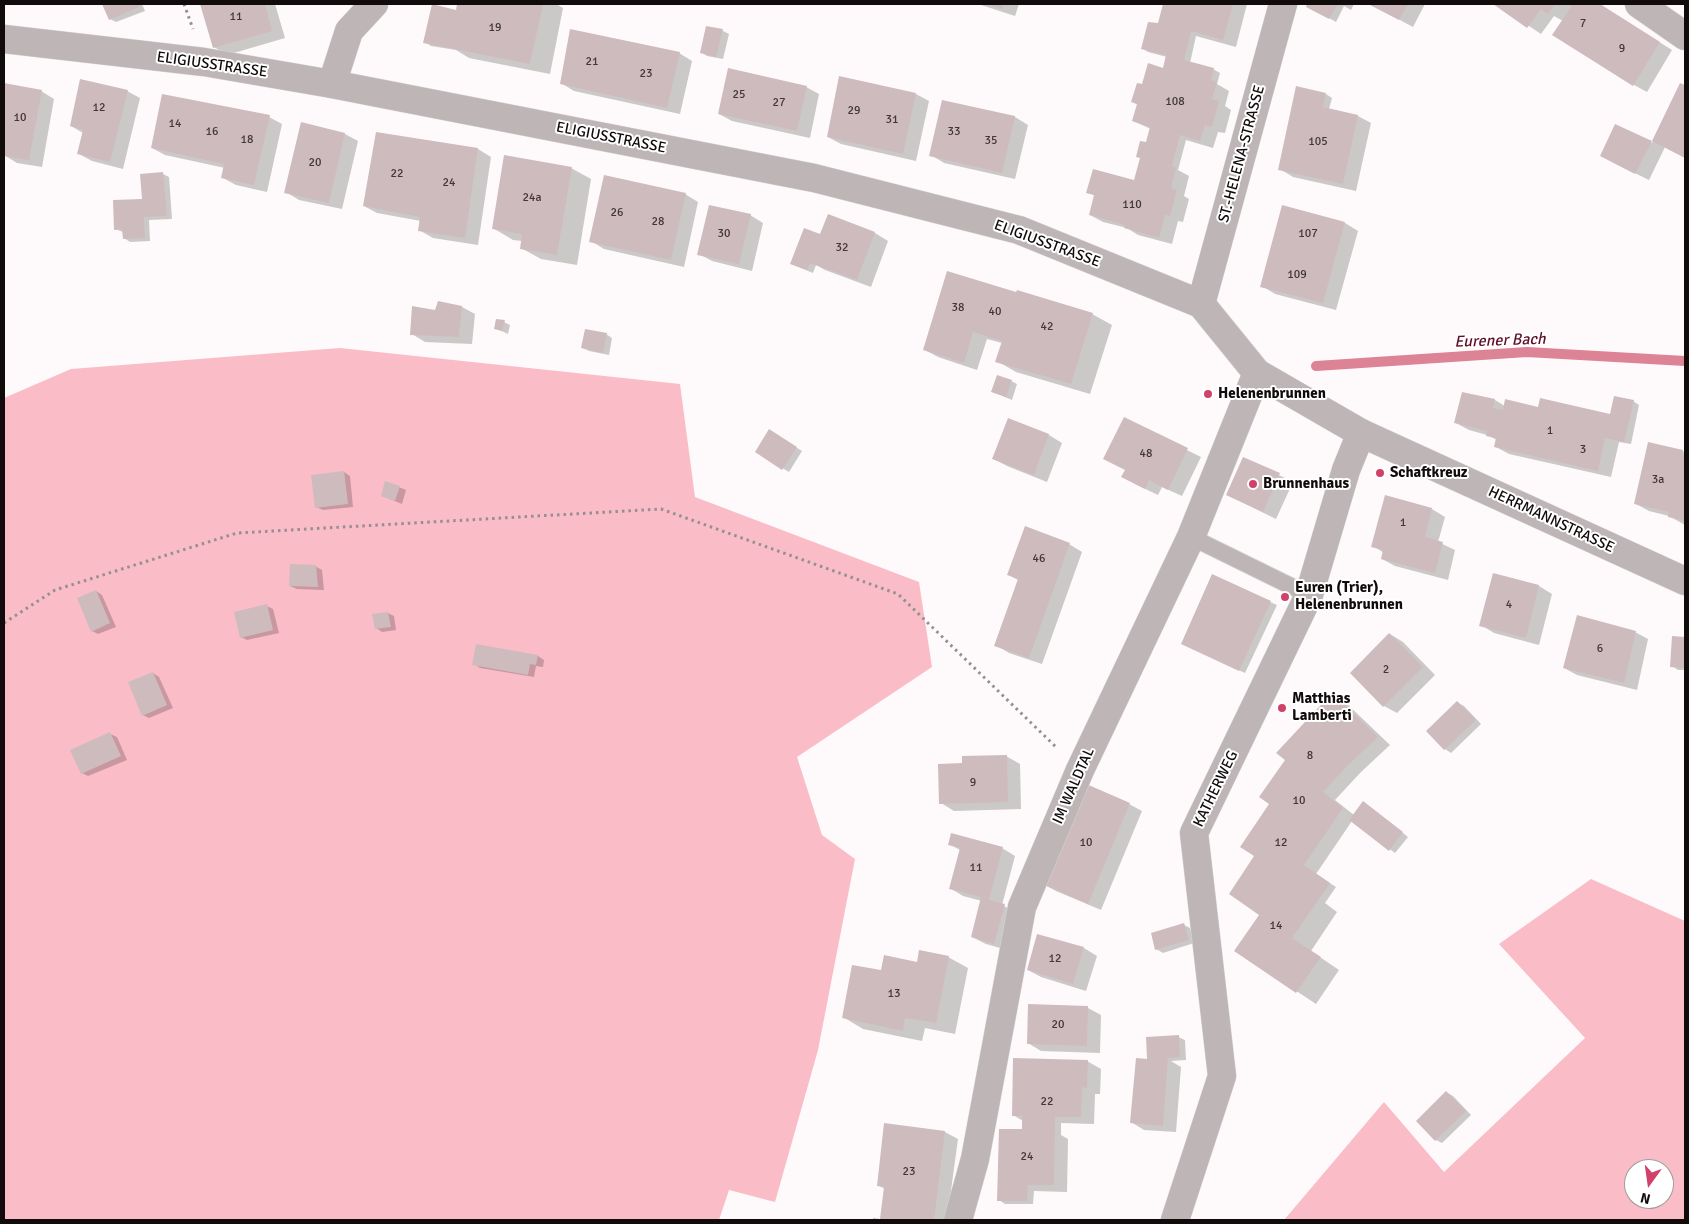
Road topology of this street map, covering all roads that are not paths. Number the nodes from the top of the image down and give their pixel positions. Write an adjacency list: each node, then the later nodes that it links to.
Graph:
1 (374, 4): 6 (street)
2 (1283, 4): 7 (street, ST.-HELENA-STRASSE)
3 (1639, 4): 4 (street)
4 (1685, 36)
5 (4, 39): 6 (street, ELIGIUSSTRASSE)
6 (332, 84): 7 (street, ELIGIUSSTRASSE)
7 (1201, 304): 8 (street, HERRMANNSTRASSE)
8 (1257, 373): 9 (street, HERRMANNSTRASSE); 10 (street, IM WALDTAL)
9 (1361, 433): 11 (street, HERRMANNSTRASSE); 12 (street, KATHERWEG)
10 (1191, 537): 12 (lane); 13 (street, IM WALDTAL)
11 (1685, 581)
12 (1310, 595): 14 (street, KATHERWEG)
13 (958, 1220)
14 (1175, 1220)

